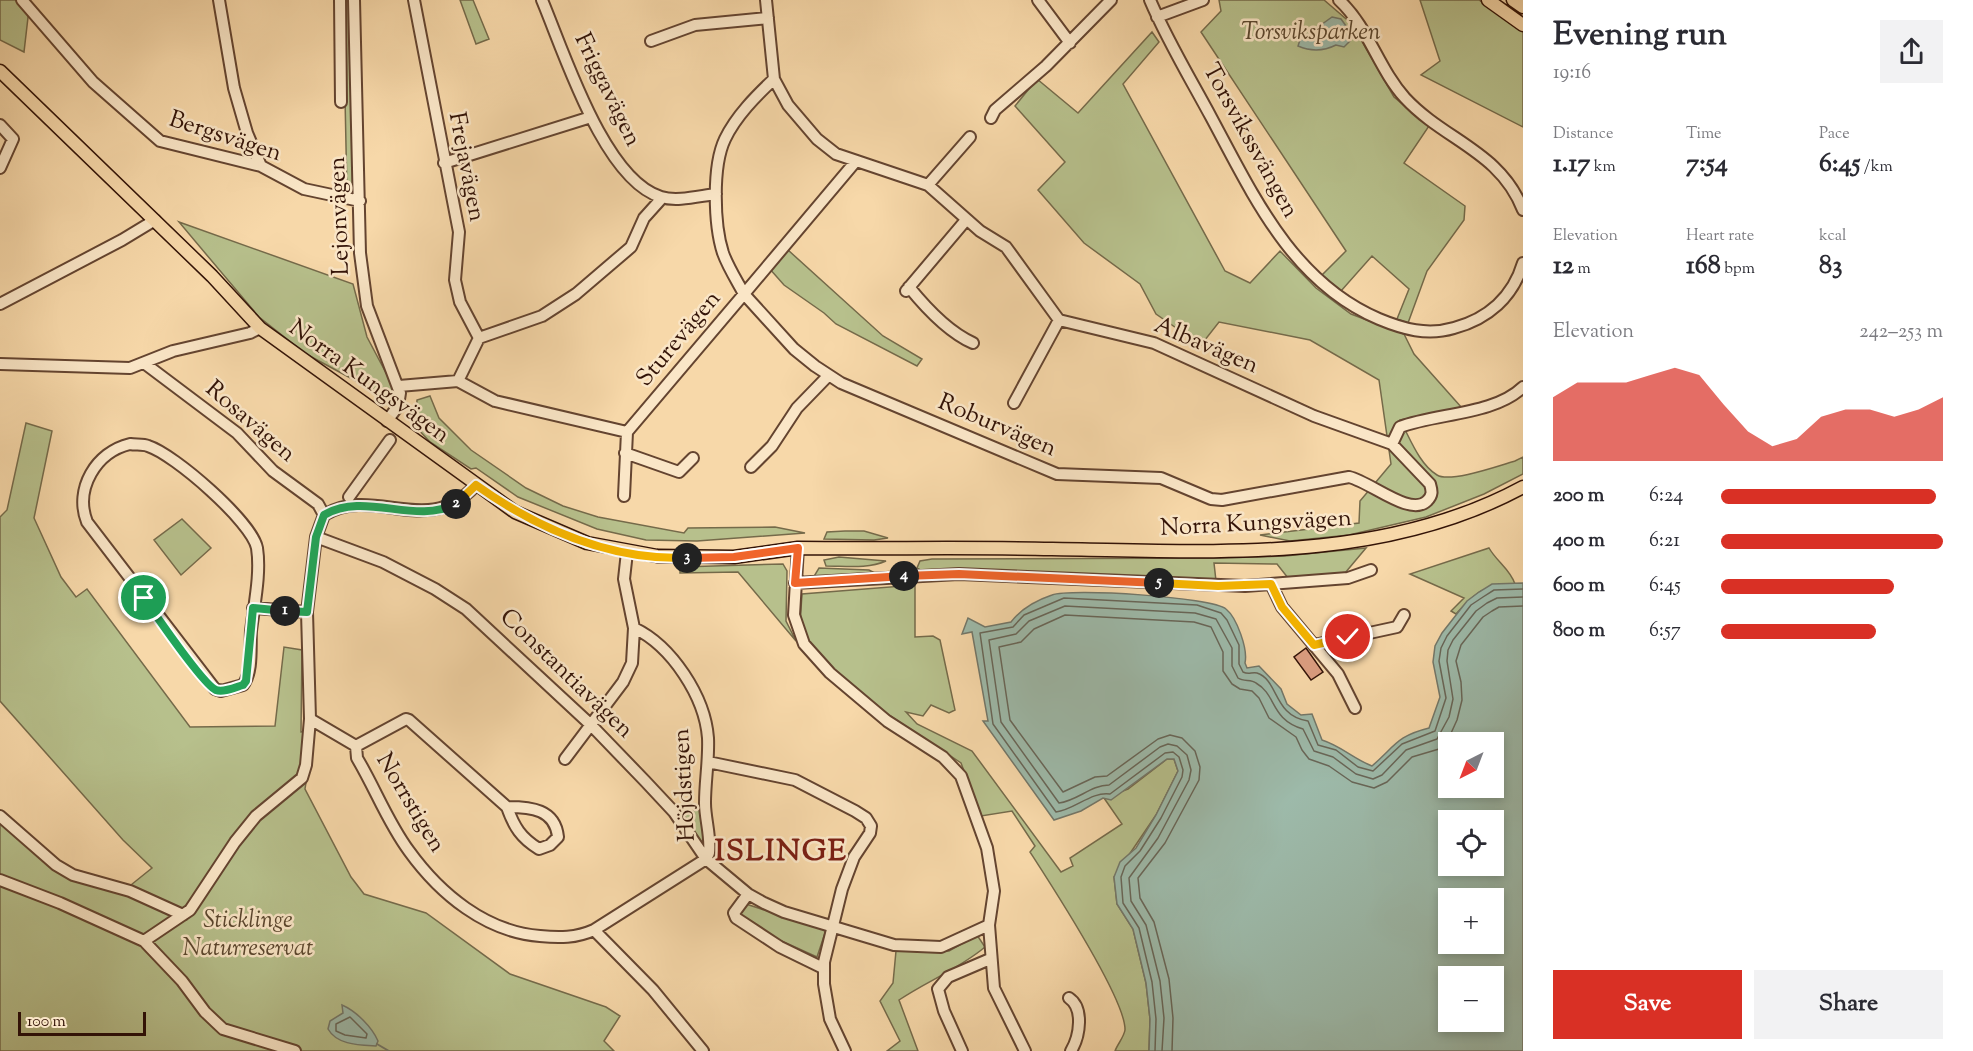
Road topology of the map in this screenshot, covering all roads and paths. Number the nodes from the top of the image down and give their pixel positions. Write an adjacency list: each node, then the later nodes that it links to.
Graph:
1 (22, 0): 30 (street, Bergsvägen)
2 (219, 0): 30 (street)
3 (340, 0): 23 (street)
4 (354, 0): 35 (street, Lejonvägen)
5 (414, 0): 29 (street, Frejavägen)
6 (542, 0): 24 (street, Friggavägen)
7 (766, 0): 17 (street)
8 (1038, 0): 20 (street)
9 (1111, 0): 20 (street)
10 (1150, 0): 16 (street, Torsvikssvängen)
11 (1203, 0): 16 (street)
12 (1339, 0): 36 (street)
13 (1488, 0): 18 (main road)
14 (1513, 0): 15 (main road)
15 (1523, 8)
16 (1157, 17): 40 (street, Torsvikssvängen)
17 (768, 18): 19 (street); 22 (street)
18 (1523, 25)
19 (651, 41)
20 (1070, 43): 25 (street)
21 (0, 71): 37 (main road, Norra Kungsvägen)
22 (774, 79): 28 (street); 33 (street, Sturevägen)
23 (341, 102)
24 (591, 117): 29 (street); 34 (street, Friggavägen)
25 (991, 118)
26 (0, 125): 31 (street)
27 (970, 137): 32 (street)
28 (856, 161): 32 (street); 41 (street)
29 (444, 163): 45 (street, Frejavägen)
30 (261, 166): 35 (street, Bergsvägen)
31 (0, 168)
32 (928, 185): 38 (street)
33 (716, 194): 34 (street); 41 (street, Sturevägen)
34 (662, 198): 45 (street)
35 (360, 201): 51 (street, Lejonvägen)
36 (1523, 210)
37 (155, 220): 42 (street); 44 (main road, Norra Kungsvägen)
38 (966, 220): 43 (street); 46 (street)
39 (1523, 263): 40 (street, Torsvikssvängen)
40 (1520, 281)
41 (744, 294): 49 (street, Roburvägen); 55 (street, Sturevägen)
42 (0, 304)
43 (1059, 320): 53 (street); 57 (street, Albavägen)
44 (260, 328): 47 (street); 54 (main road, Norra Kungsvägen)
45 (479, 338): 50 (street)
46 (973, 343)
47 (144, 363): 48 (street); 66 (street, Rosavägen)
48 (0, 364)
49 (828, 376): 60 (street); 65 (street, Roburvägen)
50 (458, 381): 51 (street); 55 (street)
51 (399, 386): 54 (street)
52 (1523, 387): 57 (street)
53 (1014, 403)
54 (387, 421): 61 (main road, Norra Kungsvägen)
55 (627, 432): 58 (street)
56 (390, 440): 64 (street)
57 (1392, 444): 65 (street, Albavägen)
58 (626, 453): 59 (street); 63 (street)
59 (693, 458)
60 (751, 467)
61 (476, 485): 66 (street); 69 (main road, Norra Kungsvägen)
62 (1523, 487): 68 (main road, Norra Kungsvägen)
63 (624, 496)
64 (349, 497)
65 (1430, 498)
66 (324, 515): 67 (street)
67 (316, 537): 74 (street); 80 (street, Constantiavägen)
68 (798, 548): 69 (main road, Norra Kungsvägen); 71 (street)
69 (627, 552): 76 (street)
70 (1371, 570): 72 (street)
71 (795, 583): 72 (street); 90 (street)
72 (1271, 584): 77 (street)
73 (253, 608): 73 (street); 74 (street)
74 (307, 612): 79 (street)
75 (1404, 615): 77 (street)
76 (634, 628): 80 (street); 83 (street, Höjdstigen)
77 (1314, 645): 78 (street)
78 (1355, 708)
79 (309, 719): 81 (street, Norrstigen); 89 (street)
80 (591, 725): 82 (street); 86 (street, Constantiavägen)
81 (356, 746): 84 (street); 92 (street, Norrstigen)
82 (566, 759)
83 (708, 762): 86 (street, Höjdstigen); 91 (street)
84 (507, 807): 84 (street)
85 (0, 816): 89 (street)
86 (706, 859): 88 (street, Constantiavägen); 92 (street, Norrstigen)
87 (0, 880): 93 (street)
88 (748, 894): 91 (street, Constantiavägen); 95 (street)
89 (183, 915): 93 (street)
90 (989, 925): 91 (street, Constantiavägen); 94 (street)
91 (834, 927): 95 (street)
92 (594, 930): 98 (street)
93 (144, 941): 97 (street)
94 (990, 959): 100 (street); 101 (street)
95 (823, 968): 99 (street)
96 (1069, 998): 102 (street)
97 (295, 1051)
98 (703, 1051)
99 (845, 1051)
100 (962, 1051)
101 (1025, 1051)
102 (1071, 1051)

